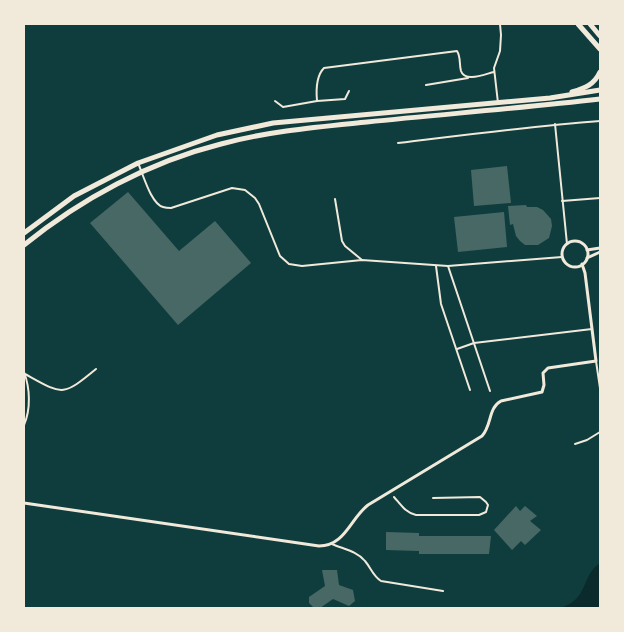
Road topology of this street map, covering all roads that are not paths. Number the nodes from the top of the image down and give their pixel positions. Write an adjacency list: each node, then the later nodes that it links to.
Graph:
1 (500, 24): 6 (lane)
2 (578, 24): 5 (main road)
3 (590, 24): 4 (main road)
4 (600, 36)
5 (600, 49)
6 (494, 72): 8 (lane); 16 (lane)
7 (600, 72): 12 (main road)
8 (469, 78): 9 (lane); 15 (lane)
9 (426, 84)
10 (600, 90): 12 (main road)
11 (349, 91): 15 (lane)
12 (550, 98): 16 (main road)
13 (600, 99): 17 (main road)
14 (275, 101): 15 (lane)
15 (316, 101)
16 (498, 102): 17 (lane); 18 (main road)
17 (499, 110): 19 (main road)
18 (380, 112): 19 (main road); 22 (main road)
19 (381, 121): 24 (main road)
20 (600, 121): 21 (lane)
21 (555, 124): 23 (lane); 29 (lane)
22 (217, 135): 24 (main road); 25 (main road)
23 (398, 143)
24 (220, 144): 26 (main road)
25 (138, 162): 26 (lane); 30 (main road)
26 (142, 172): 32 (main road); 38 (lane)
27 (600, 198): 29 (lane)
28 (335, 199): 38 (lane)
29 (562, 201): 31 (lane)
30 (24, 232)
31 (567, 244): 34 (street); 36 (street)
32 (24, 245)
33 (600, 248): 34 (street)
34 (587, 250): 37 (street)
35 (600, 252): 37 (street)
36 (562, 257): 39 (street); 41 (lane)
37 (587, 258): 39 (street)
38 (362, 260): 40 (lane)
39 (582, 264): 42 (street)
40 (436, 266): 41 (lane); 44 (lane)
41 (448, 266): 43 (lane)
42 (592, 329): 43 (lane); 45 (street)
43 (474, 343): 44 (lane); 50 (lane)
44 (457, 350): 49 (lane)
45 (596, 361): 48 (lane); 57 (street)
46 (96, 369): 47 (lane)
47 (24, 373): 51 (lane)
48 (600, 388)
49 (470, 390)
50 (490, 391)
51 (24, 425)
52 (600, 432): 53 (lane)
53 (575, 444)
54 (394, 497): 55 (lane)
55 (433, 498)
56 (24, 503): 57 (street)
57 (332, 544): 58 (lane)
58 (443, 591)

